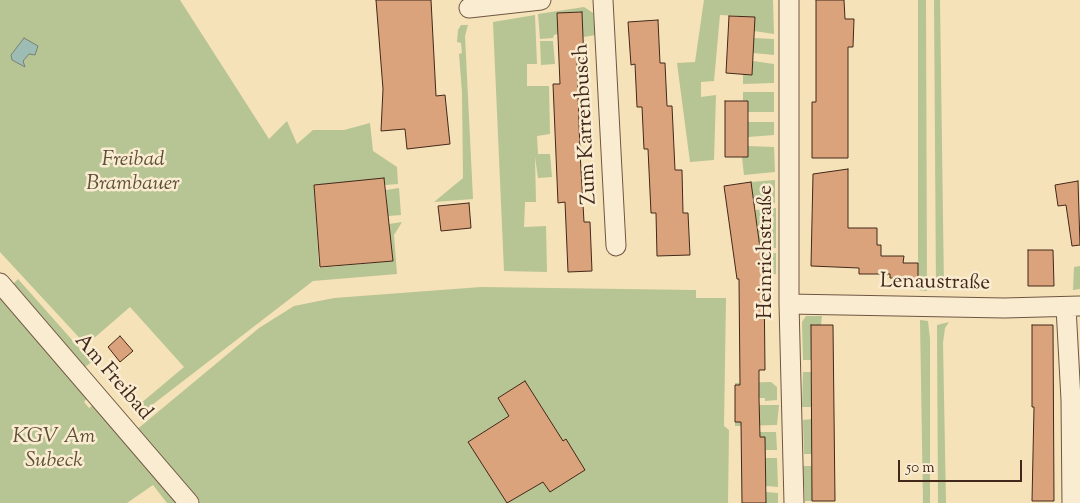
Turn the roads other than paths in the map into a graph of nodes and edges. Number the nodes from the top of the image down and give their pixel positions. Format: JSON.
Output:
{"nodes":[{"id":1,"x":541,"y":0,"type":"edge"},
{"id":2,"x":603,"y":0,"type":"edge"},
{"id":3,"x":789,"y":0,"type":"edge"},
{"id":4,"x":469,"y":8,"type":"dead end"},
{"id":5,"x":616,"y":246,"type":"dead end"},
{"id":6,"x":0,"y":283,"type":"edge"},
{"id":7,"x":789,"y":304,"type":"junction"},
{"id":8,"x":1073,"y":307,"type":"edge"},
{"id":9,"x":189,"y":503,"type":"edge"},
{"id":10,"x":794,"y":503,"type":"edge"},
{"id":11,"x":1072,"y":503,"type":"edge"}],
"edges":[{"from":1,"to":4,"type":"street"},
{"from":2,"to":5,"type":"street","name":"Zum Karrenbusch"},
{"from":3,"to":7,"type":"street","name":"Heinrichstraße"},
{"from":6,"to":9,"type":"street","name":"Am Freibad"},
{"from":7,"to":8,"type":"street","name":"Lenaustraße"},
{"from":7,"to":10,"type":"street","name":"Heinrichstraße"},
{"from":8,"to":11,"type":"street"}]}
